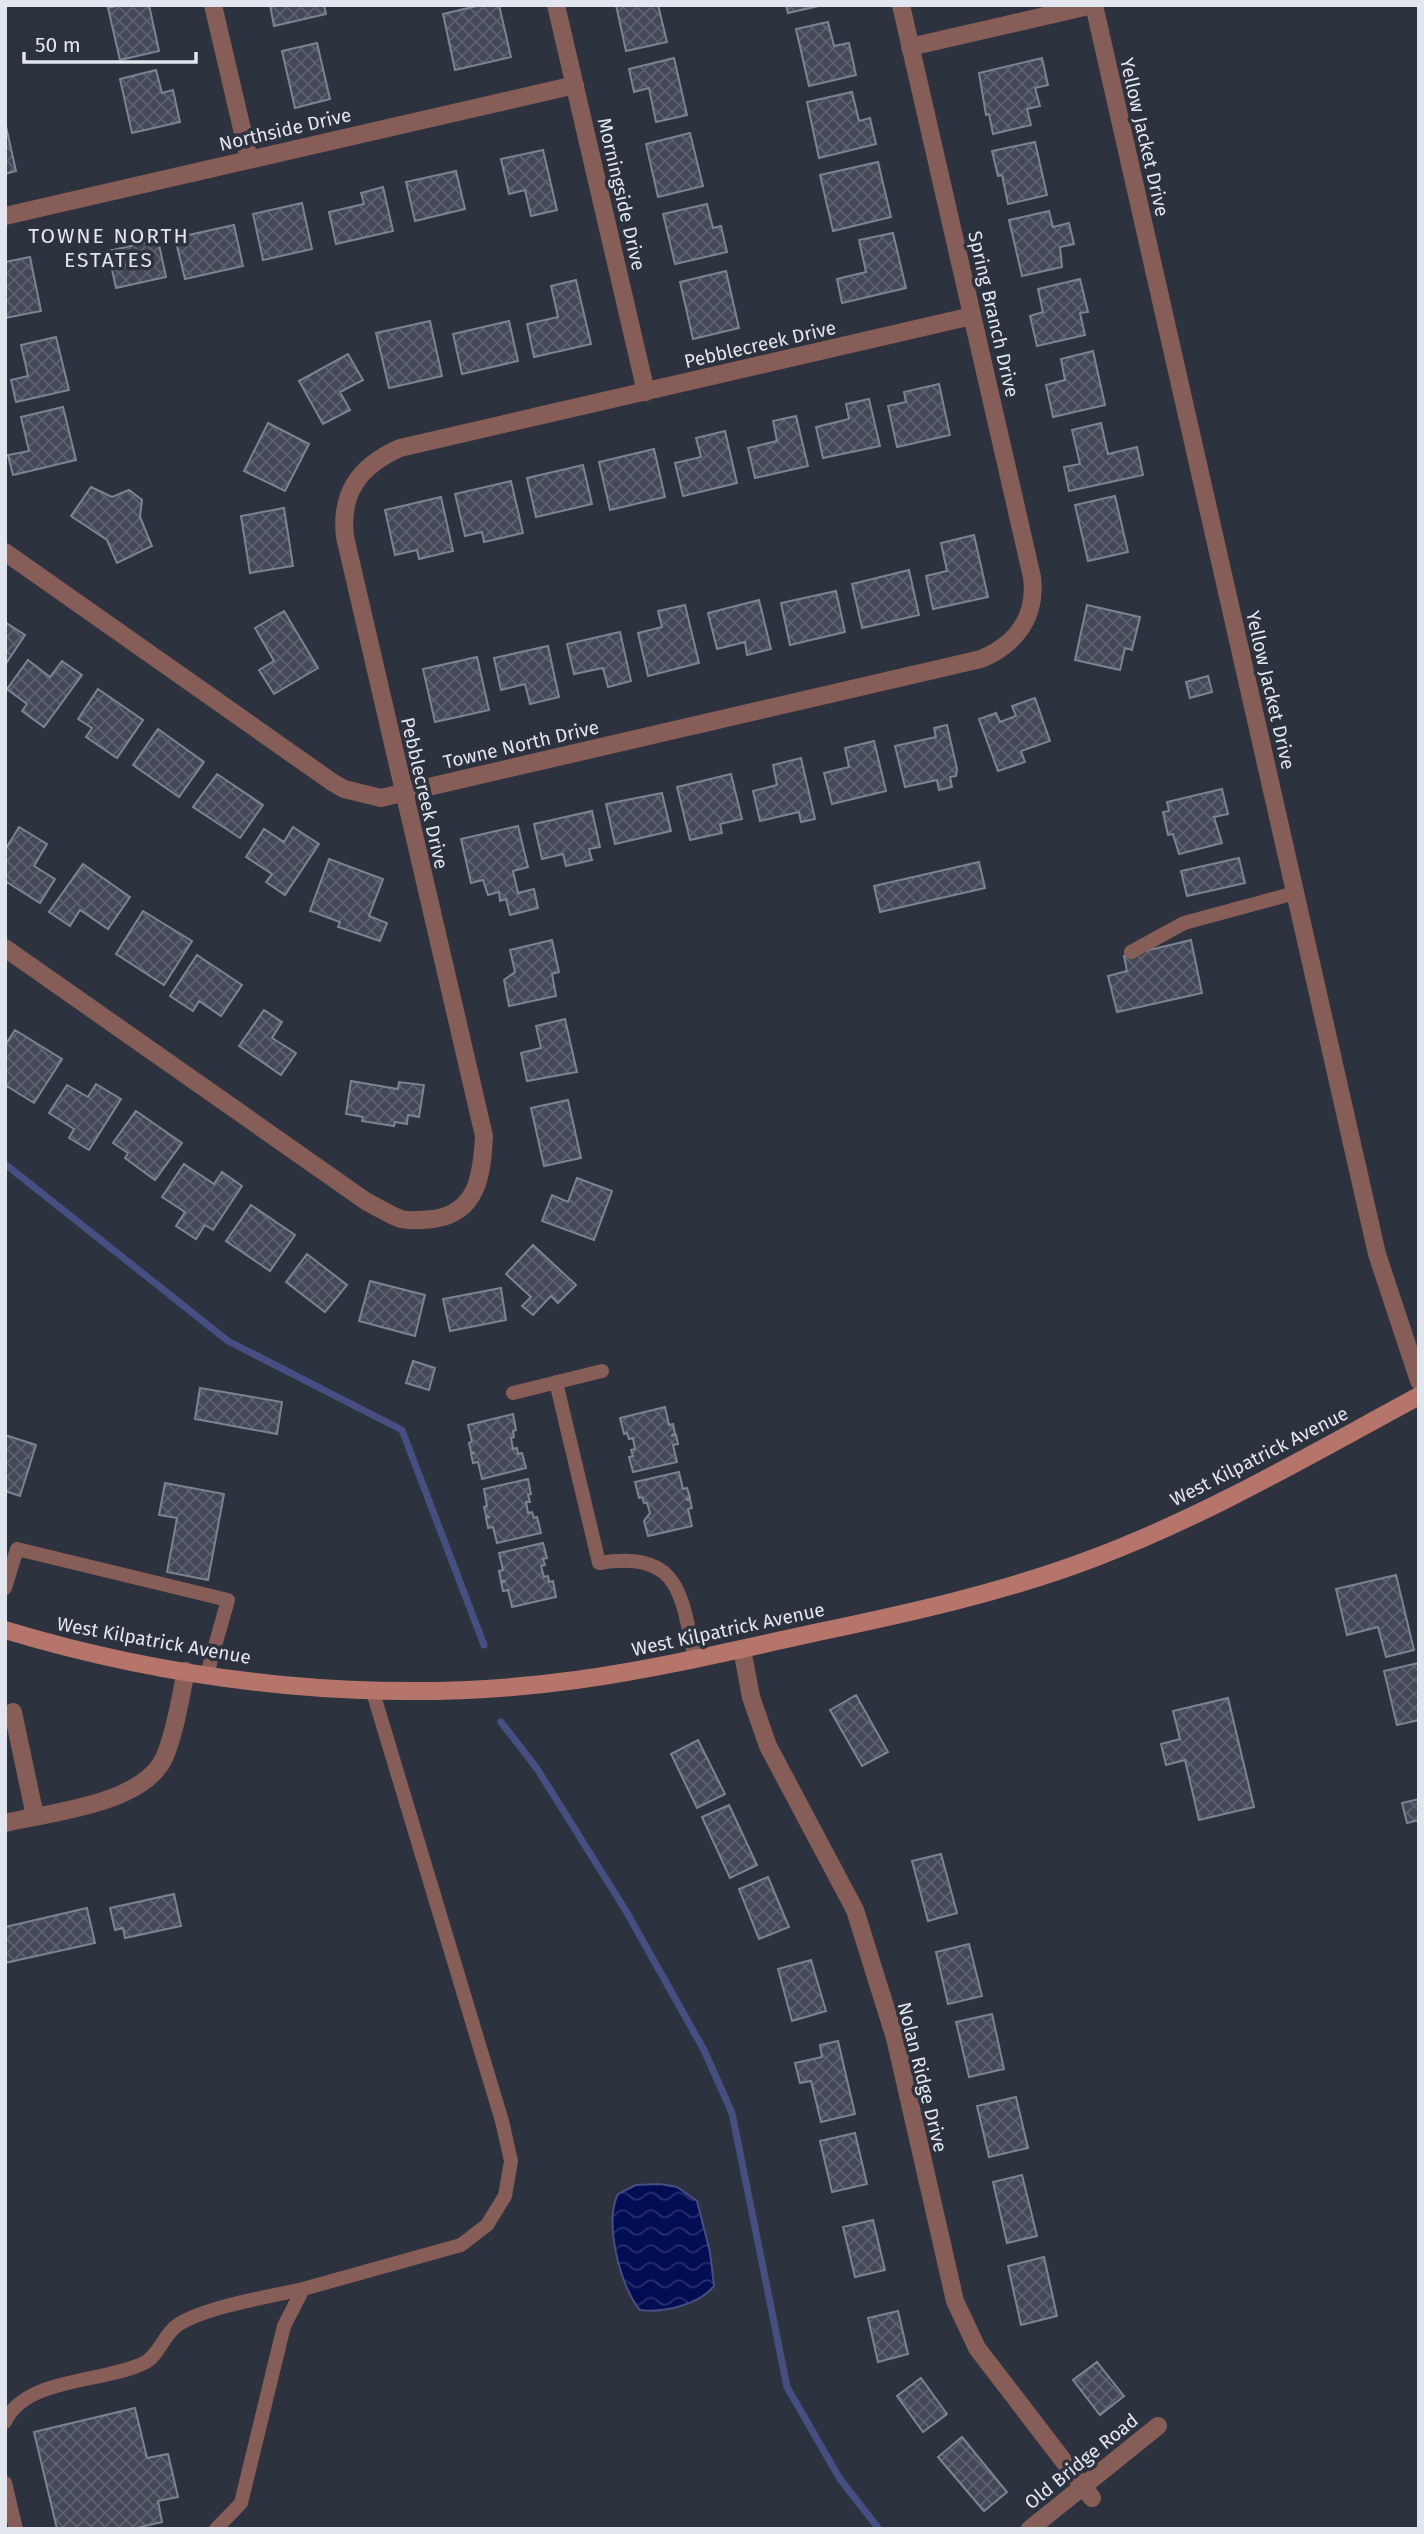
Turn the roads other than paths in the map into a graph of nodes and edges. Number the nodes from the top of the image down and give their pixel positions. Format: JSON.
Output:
{"nodes":[{"id":1,"x":213,"y":5,"type":"edge"},
{"id":2,"x":556,"y":5,"type":"edge"},
{"id":3,"x":901,"y":5,"type":"edge"},
{"id":4,"x":1093,"y":5,"type":"edge"},
{"id":5,"x":910,"y":47,"type":"junction"},
{"id":6,"x":575,"y":85,"type":"junction"},
{"id":7,"x":249,"y":159,"type":"junction"},
{"id":8,"x":5,"y":216,"type":"edge"},
{"id":9,"x":972,"y":316,"type":"junction"},
{"id":10,"x":646,"y":392,"type":"junction"},
{"id":11,"x":5,"y":552,"type":"edge"},
{"id":12,"x":1019,"y":630,"type":"joint"},
{"id":13,"x":403,"y":793,"type":"junction"},
{"id":14,"x":1295,"y":893,"type":"junction"},
{"id":15,"x":5,"y":948,"type":"edge"},
{"id":16,"x":1131,"y":952,"type":"dead end"},
{"id":17,"x":602,"y":1371,"type":"dead end"},
{"id":18,"x":1419,"y":1381,"type":"edge"},
{"id":19,"x":556,"y":1382,"type":"junction"},
{"id":20,"x":513,"y":1393,"type":"dead end"},
{"id":21,"x":1419,"y":1396,"type":"edge"},
{"id":22,"x":5,"y":1588,"type":"edge"},
{"id":23,"x":5,"y":1630,"type":"edge"},
{"id":24,"x":742,"y":1649,"type":"junction"},
{"id":25,"x":695,"y":1659,"type":"junction"},
{"id":26,"x":186,"y":1671,"type":"junction"},
{"id":27,"x":207,"y":1674,"type":"junction"},
{"id":28,"x":372,"y":1689,"type":"junction"},
{"id":29,"x":13,"y":1712,"type":"dead end"},
{"id":30,"x":35,"y":1816,"type":"junction"},
{"id":31,"x":5,"y":1823,"type":"edge"},
{"id":32,"x":303,"y":2289,"type":"junction"},
{"id":33,"x":5,"y":2422,"type":"edge"},
{"id":34,"x":1158,"y":2426,"type":"dead end"},
{"id":35,"x":5,"y":2483,"type":"edge"},
{"id":36,"x":1087,"y":2492,"type":"junction"},
{"id":37,"x":16,"y":2529,"type":"edge"},
{"id":38,"x":216,"y":2529,"type":"edge"},
{"id":39,"x":1030,"y":2529,"type":"edge"}],
"edges":[{"from":1,"to":7,"type":"street"},
{"from":2,"to":6,"type":"street","name":"Morningside Drive"},
{"from":3,"to":5,"type":"street","name":"Spring Branch Drive"},
{"from":4,"to":5,"type":"street"},
{"from":4,"to":14,"type":"street","name":"Yellow Jacket Drive"},
{"from":5,"to":9,"type":"street","name":"Spring Branch Drive"},
{"from":6,"to":7,"type":"street","name":"Northside Drive"},
{"from":6,"to":10,"type":"street","name":"Morningside Drive"},
{"from":7,"to":8,"type":"street","name":"Northside Drive"},
{"from":9,"to":10,"type":"street","name":"Pebblecreek Drive"},
{"from":9,"to":12,"type":"street","name":"Spring Branch Drive"},
{"from":10,"to":13,"type":"street","name":"Pebblecreek Drive"},
{"from":11,"to":13,"type":"street","name":"Towne North Drive"},
{"from":12,"to":13,"type":"street","name":"Towne North Drive"},
{"from":13,"to":15,"type":"street","name":"Pebblecreek Drive"},
{"from":14,"to":16,"type":"lane"},
{"from":14,"to":18,"type":"street","name":"Yellow Jacket Drive"},
{"from":17,"to":19,"type":"lane"},
{"from":19,"to":20,"type":"lane"},
{"from":19,"to":25,"type":"lane"},
{"from":21,"to":24,"type":"main road","name":"West Kilpatrick Avenue"},
{"from":22,"to":27,"type":"lane"},
{"from":23,"to":26,"type":"main road","name":"West Kilpatrick Avenue"},
{"from":24,"to":25,"type":"main road","name":"West Kilpatrick Avenue"},
{"from":24,"to":36,"type":"street","name":"Nolan Ridge Drive"},
{"from":25,"to":28,"type":"main road","name":"West Kilpatrick Avenue"},
{"from":26,"to":27,"type":"main road","name":"West Kilpatrick Avenue"},
{"from":26,"to":30,"type":"street"},
{"from":27,"to":28,"type":"main road","name":"West Kilpatrick Avenue"},
{"from":28,"to":32,"type":"lane"},
{"from":29,"to":30,"type":"street"},
{"from":30,"to":31,"type":"street"},
{"from":32,"to":33,"type":"lane"},
{"from":32,"to":38,"type":"lane"},
{"from":34,"to":36,"type":"street","name":"Old Bridge Road"},
{"from":35,"to":37,"type":"lane"},
{"from":36,"to":39,"type":"street","name":"Old Bridge Road"}]}
